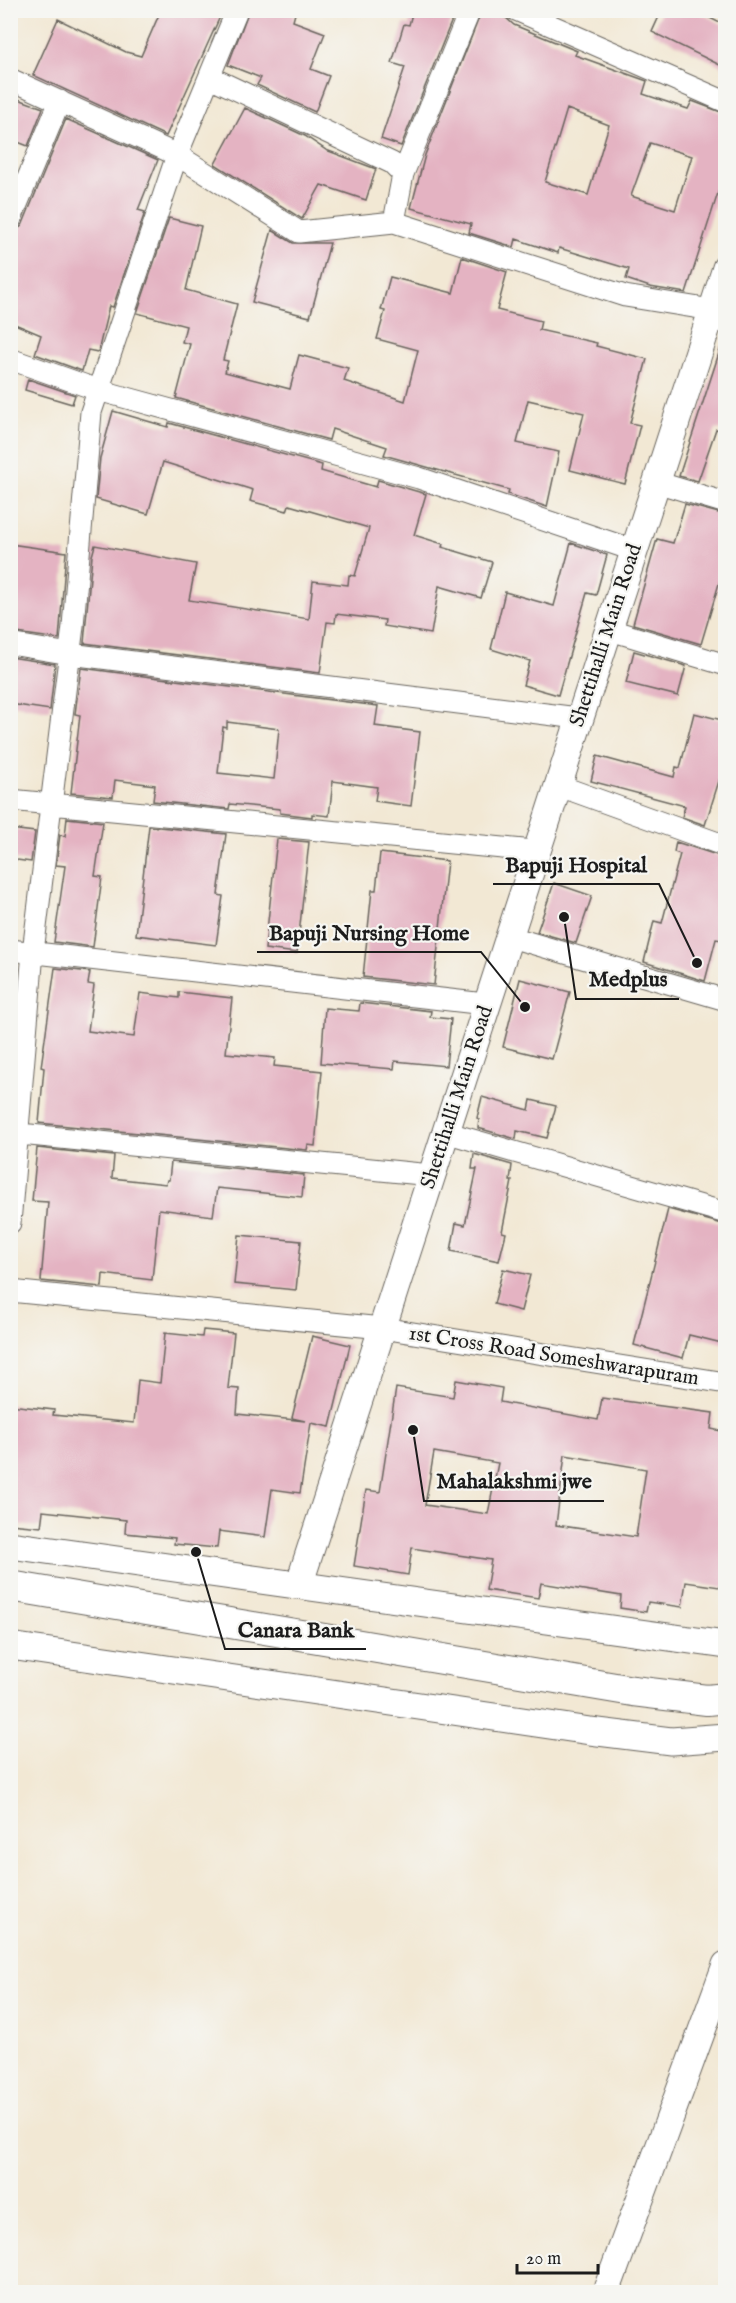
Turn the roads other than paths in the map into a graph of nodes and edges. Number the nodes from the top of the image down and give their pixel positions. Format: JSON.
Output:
{"nodes":[{"id":1,"x":237,"y":10,"type":"edge"},
{"id":2,"x":470,"y":10,"type":"edge"},
{"id":3,"x":516,"y":10,"type":"edge"},
{"id":4,"x":210,"y":77,"type":"junction"},
{"id":5,"x":10,"y":79,"type":"edge"},
{"id":6,"x":60,"y":101,"type":"junction"},
{"id":7,"x":726,"y":102,"type":"edge"},
{"id":8,"x":177,"y":155,"type":"junction"},
{"id":9,"x":403,"y":174,"type":"junction"},
{"id":10,"x":10,"y":221,"type":"edge"},
{"id":11,"x":394,"y":222,"type":"junction"},
{"id":12,"x":726,"y":268,"type":"edge"},
{"id":13,"x":719,"y":312,"type":"edge"},
{"id":14,"x":10,"y":359,"type":"edge"},
{"id":15,"x":98,"y":390,"type":"junction"},
{"id":16,"x":656,"y":482,"type":"junction"},
{"id":17,"x":726,"y":503,"type":"edge"},
{"id":18,"x":633,"y":550,"type":"junction"},
{"id":19,"x":607,"y":629,"type":"junction"},
{"id":20,"x":10,"y":644,"type":"edge"},
{"id":21,"x":70,"y":654,"type":"junction"},
{"id":22,"x":726,"y":665,"type":"edge"},
{"id":23,"x":578,"y":718,"type":"junction"},
{"id":24,"x":556,"y":785,"type":"junction"},
{"id":25,"x":10,"y":800,"type":"edge"},
{"id":26,"x":51,"y":805,"type":"junction"},
{"id":27,"x":726,"y":846,"type":"edge"},
{"id":28,"x":534,"y":851,"type":"junction"},
{"id":29,"x":507,"y":936,"type":"junction"},
{"id":30,"x":10,"y":950,"type":"edge"},
{"id":31,"x":33,"y":952,"type":"junction"},
{"id":32,"x":726,"y":1000,"type":"edge"},
{"id":33,"x":485,"y":1004,"type":"junction"},
{"id":34,"x":445,"y":1132,"type":"junction"},
{"id":35,"x":14,"y":1133,"type":"edge"},
{"id":36,"x":431,"y":1175,"type":"junction"},
{"id":37,"x":726,"y":1213,"type":"edge"},
{"id":38,"x":10,"y":1223,"type":"edge"},
{"id":39,"x":10,"y":1291,"type":"edge"},
{"id":40,"x":382,"y":1328,"type":"junction"},
{"id":41,"x":726,"y":1383,"type":"edge"},
{"id":42,"x":10,"y":1545,"type":"edge"},
{"id":43,"x":10,"y":1586,"type":"edge"},
{"id":44,"x":299,"y":1586,"type":"junction"},
{"id":45,"x":726,"y":1645,"type":"edge"},
{"id":46,"x":10,"y":1646,"type":"edge"},
{"id":47,"x":726,"y":1698,"type":"edge"},
{"id":48,"x":726,"y":1737,"type":"edge"},
{"id":49,"x":726,"y":1965,"type":"edge"},
{"id":50,"x":606,"y":2292,"type":"edge"}],
"edges":[{"from":1,"to":4,"type":"street"},
{"from":2,"to":9,"type":"street"},
{"from":3,"to":7,"type":"street"},
{"from":4,"to":8,"type":"street"},
{"from":4,"to":9,"type":"street"},
{"from":5,"to":6,"type":"street"},
{"from":6,"to":8,"type":"street"},
{"from":6,"to":10,"type":"street"},
{"from":8,"to":11,"type":"street"},
{"from":8,"to":15,"type":"street"},
{"from":9,"to":11,"type":"street"},
{"from":11,"to":13,"type":"street"},
{"from":12,"to":13,"type":"street","name":"Shettihalli Main Road"},
{"from":13,"to":16,"type":"street","name":"Shettihalli Main Road"},
{"from":14,"to":15,"type":"street"},
{"from":15,"to":18,"type":"street"},
{"from":15,"to":21,"type":"street"},
{"from":16,"to":17,"type":"street"},
{"from":16,"to":18,"type":"street","name":"Shettihalli Main Road"},
{"from":18,"to":19,"type":"street","name":"Shettihalli Main Road"},
{"from":19,"to":22,"type":"street"},
{"from":19,"to":23,"type":"street","name":"Shettihalli Main Road"},
{"from":20,"to":21,"type":"street"},
{"from":21,"to":23,"type":"street"},
{"from":21,"to":26,"type":"street"},
{"from":23,"to":24,"type":"street","name":"Shettihalli Main Road"},
{"from":24,"to":27,"type":"street"},
{"from":24,"to":28,"type":"street","name":"Shettihalli Main Road"},
{"from":25,"to":26,"type":"street"},
{"from":26,"to":28,"type":"street"},
{"from":26,"to":31,"type":"street"},
{"from":28,"to":29,"type":"street","name":"Shettihalli Main Road"},
{"from":29,"to":32,"type":"street"},
{"from":29,"to":33,"type":"street","name":"Shettihalli Main Road"},
{"from":30,"to":31,"type":"street"},
{"from":31,"to":33,"type":"street"},
{"from":31,"to":35,"type":"street"},
{"from":33,"to":34,"type":"street","name":"Shettihalli Main Road"},
{"from":34,"to":36,"type":"street","name":"Shettihalli Main Road"},
{"from":34,"to":37,"type":"street"},
{"from":35,"to":36,"type":"street"},
{"from":35,"to":38,"type":"street"},
{"from":36,"to":40,"type":"street","name":"Shettihalli Main Road"},
{"from":39,"to":40,"type":"street","name":"1st Cross Road Someshwarapuram"},
{"from":40,"to":41,"type":"street","name":"1st Cross Road Someshwarapuram"},
{"from":40,"to":44,"type":"street","name":"Shettihalli Main Road"},
{"from":42,"to":44,"type":"street"},
{"from":43,"to":47,"type":"main road"},
{"from":44,"to":45,"type":"street"},
{"from":46,"to":48,"type":"street"},
{"from":49,"to":50,"type":"street"}]}
